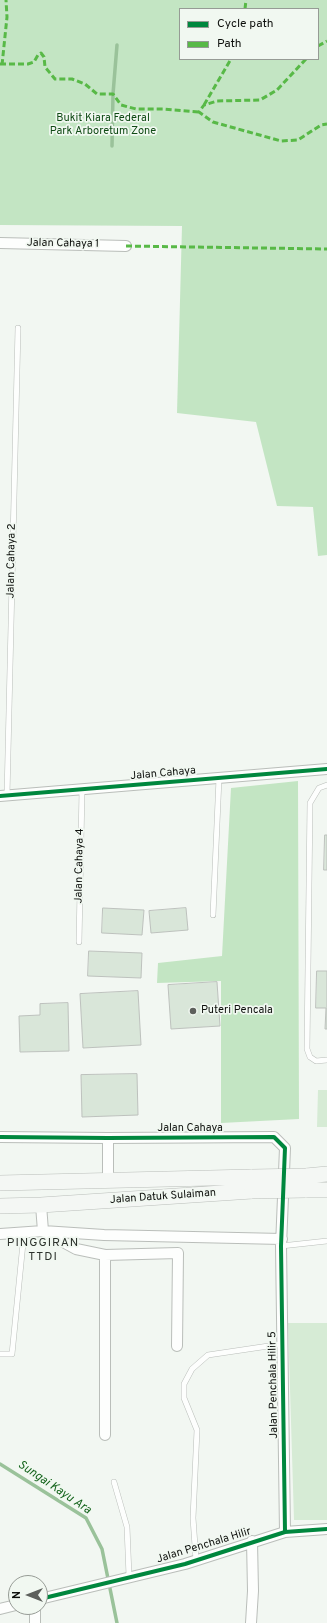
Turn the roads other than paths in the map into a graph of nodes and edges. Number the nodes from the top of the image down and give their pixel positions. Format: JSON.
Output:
{"nodes":[{"id":1,"x":0,"y":243,"type":"edge"},
{"id":2,"x":126,"y":246,"type":"dead end"},
{"id":3,"x":18,"y":328,"type":"dead end"},
{"id":4,"x":327,"y":770,"type":"edge"},
{"id":5,"x":219,"y":778,"type":"junction"},
{"id":6,"x":327,"y":785,"type":"edge"},
{"id":7,"x":82,"y":790,"type":"junction"},
{"id":8,"x":4,"y":796,"type":"edge"},
{"id":9,"x":213,"y":915,"type":"dead end"},
{"id":10,"x":79,"y":942,"type":"dead end"},
{"id":11,"x":327,"y":1060,"type":"edge"},
{"id":12,"x":0,"y":1137,"type":"edge"},
{"id":13,"x":108,"y":1138,"type":"junction"},
{"id":14,"x":327,"y":1174,"type":"edge"},
{"id":15,"x":108,"y":1180,"type":"junction"},
{"id":16,"x":0,"y":1183,"type":"edge"},
{"id":17,"x":305,"y":1183,"type":"junction"},
{"id":18,"x":252,"y":1184,"type":"junction"},
{"id":19,"x":327,"y":1190,"type":"edge"},
{"id":20,"x":41,"y":1205,"type":"junction"},
{"id":21,"x":0,"y":1206,"type":"edge"},
{"id":22,"x":43,"y":1231,"type":"junction"},
{"id":23,"x":24,"y":1233,"type":"junction"},
{"id":24,"x":0,"y":1234,"type":"edge"},
{"id":25,"x":327,"y":1241,"type":"edge"},
{"id":26,"x":282,"y":1243,"type":"junction"},
{"id":27,"x":105,"y":1255,"type":"junction"},
{"id":28,"x":282,"y":1344,"type":"junction"},
{"id":29,"x":177,"y":1346,"type":"dead end"},
{"id":30,"x":0,"y":1354,"type":"edge"},
{"id":31,"x":105,"y":1435,"type":"dead end"},
{"id":32,"x":114,"y":1482,"type":"dead end"},
{"id":33,"x":327,"y":1528,"type":"edge"},
{"id":34,"x":285,"y":1532,"type":"junction"},
{"id":35,"x":252,"y":1542,"type":"junction"},
{"id":36,"x":196,"y":1560,"type":"junction"},
{"id":37,"x":125,"y":1577,"type":"junction"},
{"id":38,"x":48,"y":1596,"type":"edge"},
{"id":39,"x":251,"y":1623,"type":"edge"}],
"edges":[{"from":1,"to":2,"type":"street","name":"Jalan Cahaya 1"},
{"from":3,"to":8,"type":"lane","name":"Jalan Cahaya 2"},
{"from":4,"to":5,"type":"street","name":"Jalan Cahaya"},
{"from":5,"to":7,"type":"street","name":"Jalan Cahaya"},
{"from":5,"to":9,"type":"lane"},
{"from":6,"to":11,"type":"lane"},
{"from":7,"to":8,"type":"street","name":"Jalan Cahaya"},
{"from":7,"to":10,"type":"lane","name":"Jalan Cahaya 4"},
{"from":12,"to":13,"type":"street","name":"Jalan Cahaya"},
{"from":13,"to":15,"type":"street"},
{"from":13,"to":26,"type":"street","name":"Jalan Cahaya"},
{"from":14,"to":17,"type":"main road","name":"Jalan Datuk Sulaiman"},
{"from":15,"to":16,"type":"main road","name":"Jalan Datuk Sulaiman"},
{"from":15,"to":18,"type":"main road","name":"Jalan Datuk Sulaiman"},
{"from":17,"to":18,"type":"main road","name":"Jalan Datuk Sulaiman","bridge":true},
{"from":17,"to":19,"type":"main road","name":"Jalan Datuk Sulaiman"},
{"from":18,"to":20,"type":"main road","name":"Jalan Datuk Sulaiman"},
{"from":20,"to":21,"type":"main road","name":"Jalan Datuk Sulaiman"},
{"from":20,"to":22,"type":"street"},
{"from":22,"to":23,"type":"street"},
{"from":22,"to":26,"type":"street"},
{"from":22,"to":27,"type":"street"},
{"from":23,"to":24,"type":"street"},
{"from":23,"to":30,"type":"lane"},
{"from":25,"to":26,"type":"lane"},
{"from":26,"to":28,"type":"street","name":"Jalan Penchala Hilir 5"},
{"from":27,"to":29,"type":"street"},
{"from":27,"to":31,"type":"street"},
{"from":28,"to":34,"type":"street","name":"Jalan Penchala Hilir 5"},
{"from":28,"to":36,"type":"lane"},
{"from":32,"to":37,"type":"lane"},
{"from":33,"to":34,"type":"street","name":"Jalan Penchala Hilir"},
{"from":34,"to":35,"type":"street","name":"Jalan Penchala Hilir"},
{"from":35,"to":36,"type":"street","name":"Jalan Penchala Hilir"},
{"from":35,"to":39,"type":"street"},
{"from":36,"to":37,"type":"street","name":"Jalan Penchala Hilir"},
{"from":37,"to":38,"type":"street","name":"Jalan Penchala Hilir"}]}
